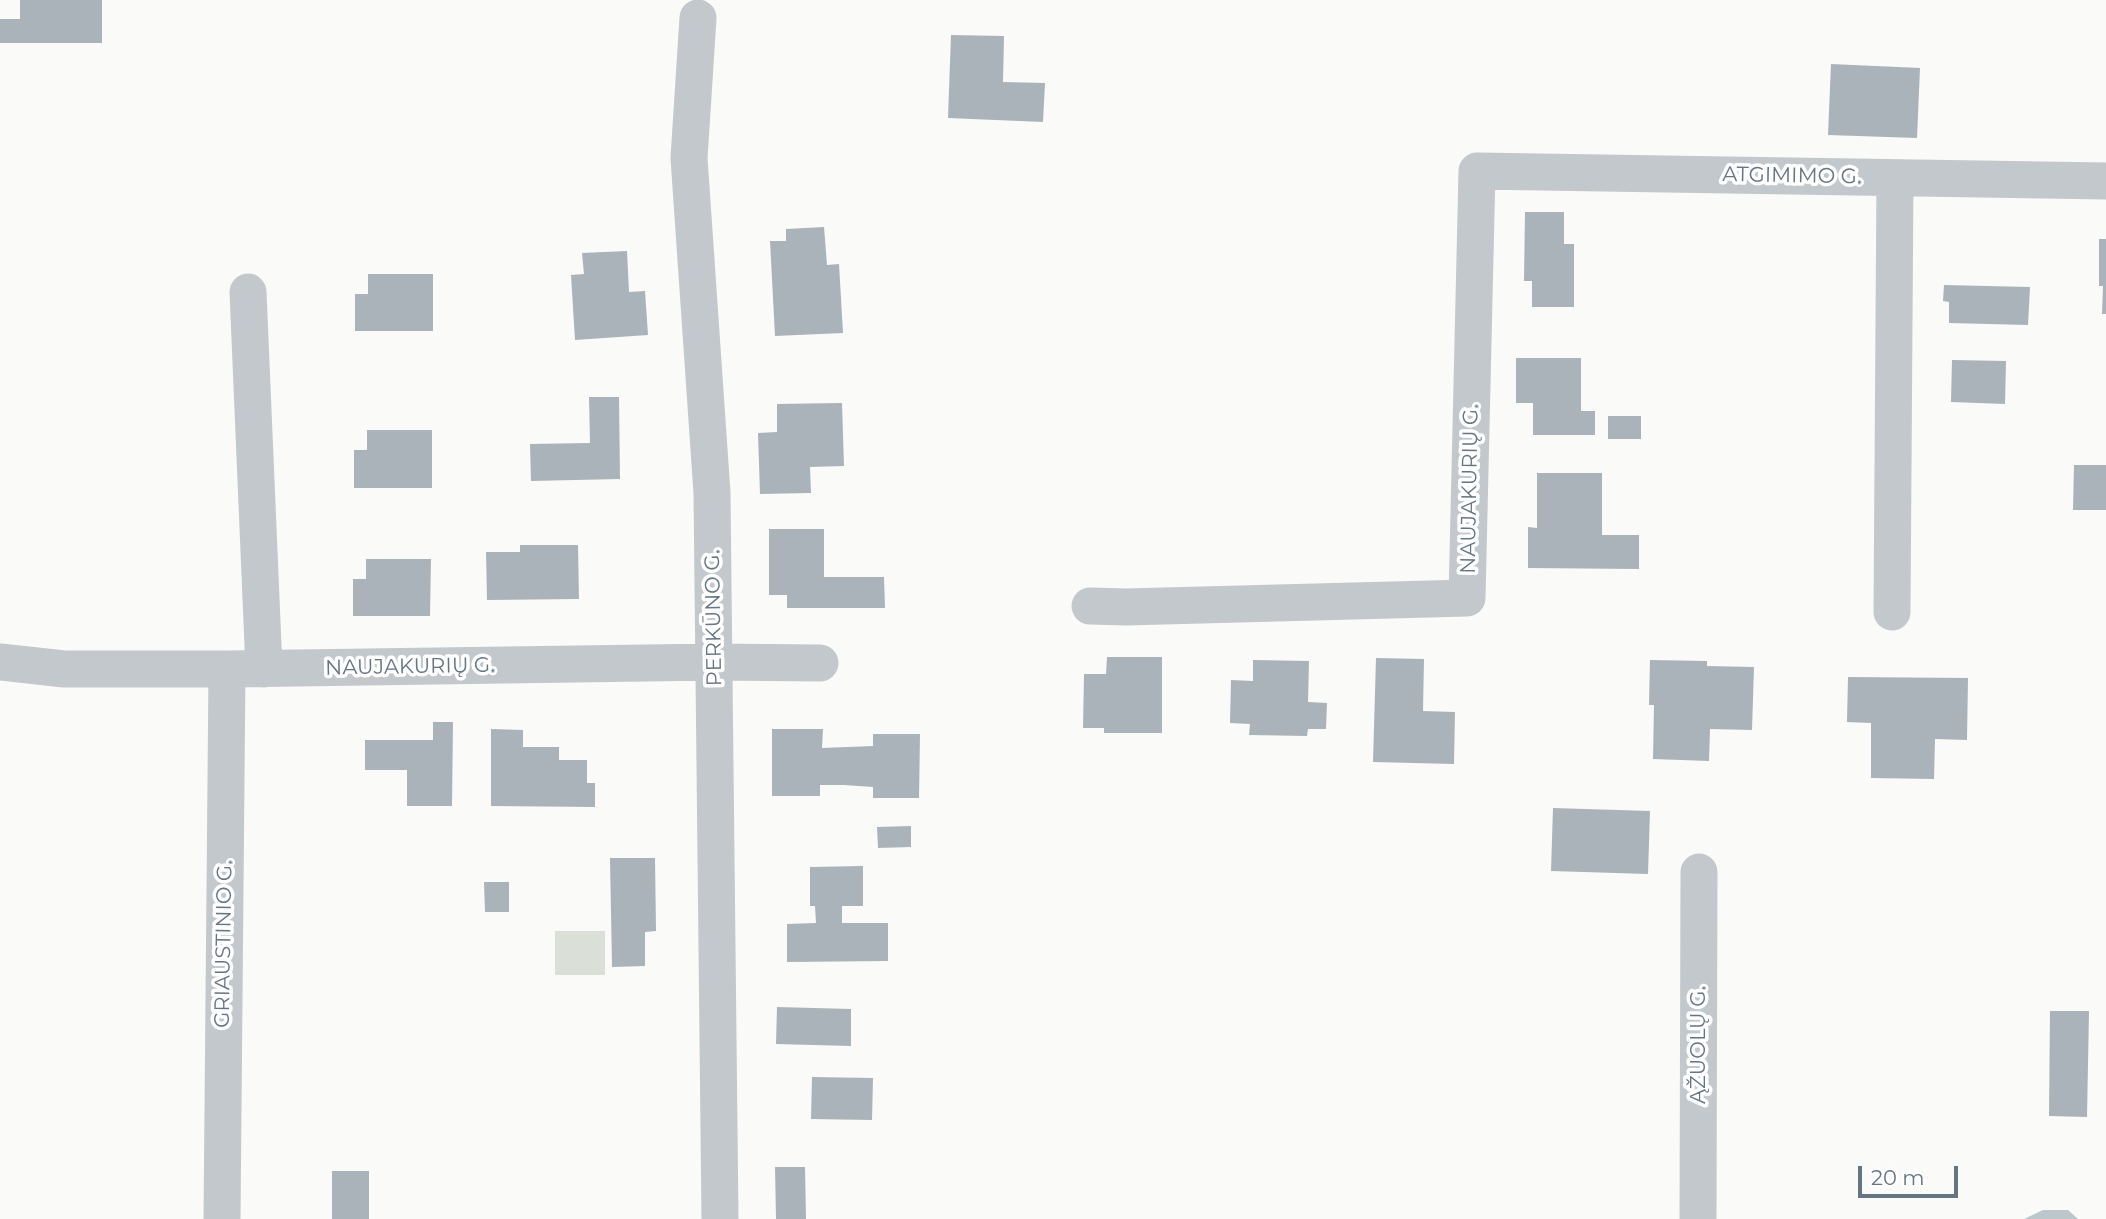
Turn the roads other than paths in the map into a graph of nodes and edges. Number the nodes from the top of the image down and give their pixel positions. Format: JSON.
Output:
{"nodes":[{"id":1,"x":698,"y":18,"type":"dead end"},
{"id":2,"x":1477,"y":172,"type":"joint"},
{"id":3,"x":1895,"y":178,"type":"junction"},
{"id":4,"x":2106,"y":181,"type":"edge"},
{"id":5,"x":248,"y":292,"type":"dead end"},
{"id":6,"x":1090,"y":606,"type":"dead end"},
{"id":7,"x":1892,"y":612,"type":"dead end"},
{"id":8,"x":0,"y":662,"type":"edge"},
{"id":9,"x":715,"y":662,"type":"junction"},
{"id":10,"x":820,"y":663,"type":"dead end"},
{"id":11,"x":227,"y":669,"type":"junction"},
{"id":12,"x":264,"y":669,"type":"junction"},
{"id":13,"x":1699,"y":872,"type":"dead end"},
{"id":14,"x":222,"y":1219,"type":"edge"},
{"id":15,"x":720,"y":1219,"type":"edge"},
{"id":16,"x":1698,"y":1219,"type":"edge"}],
"edges":[{"from":1,"to":9,"type":"street","name":"PERKŪNO G."},
{"from":2,"to":3,"type":"street","name":"ATGIMIMO G."},
{"from":2,"to":6,"type":"street","name":"NAUJAKURIŲ G."},
{"from":3,"to":4,"type":"street","name":"ATGIMIMO G."},
{"from":3,"to":7,"type":"street"},
{"from":5,"to":12,"type":"street"},
{"from":8,"to":11,"type":"street","name":"NAUJAKURIŲ G."},
{"from":9,"to":10,"type":"street","name":"NAUJAKURIŲ G."},
{"from":9,"to":12,"type":"street","name":"NAUJAKURIŲ G."},
{"from":9,"to":15,"type":"street","name":"PERKŪNO G."},
{"from":11,"to":12,"type":"street","name":"NAUJAKURIŲ G."},
{"from":11,"to":14,"type":"street","name":"GRIAUSTINIO G."},
{"from":13,"to":16,"type":"street","name":"ĄŽUOLŲ G."}]}
